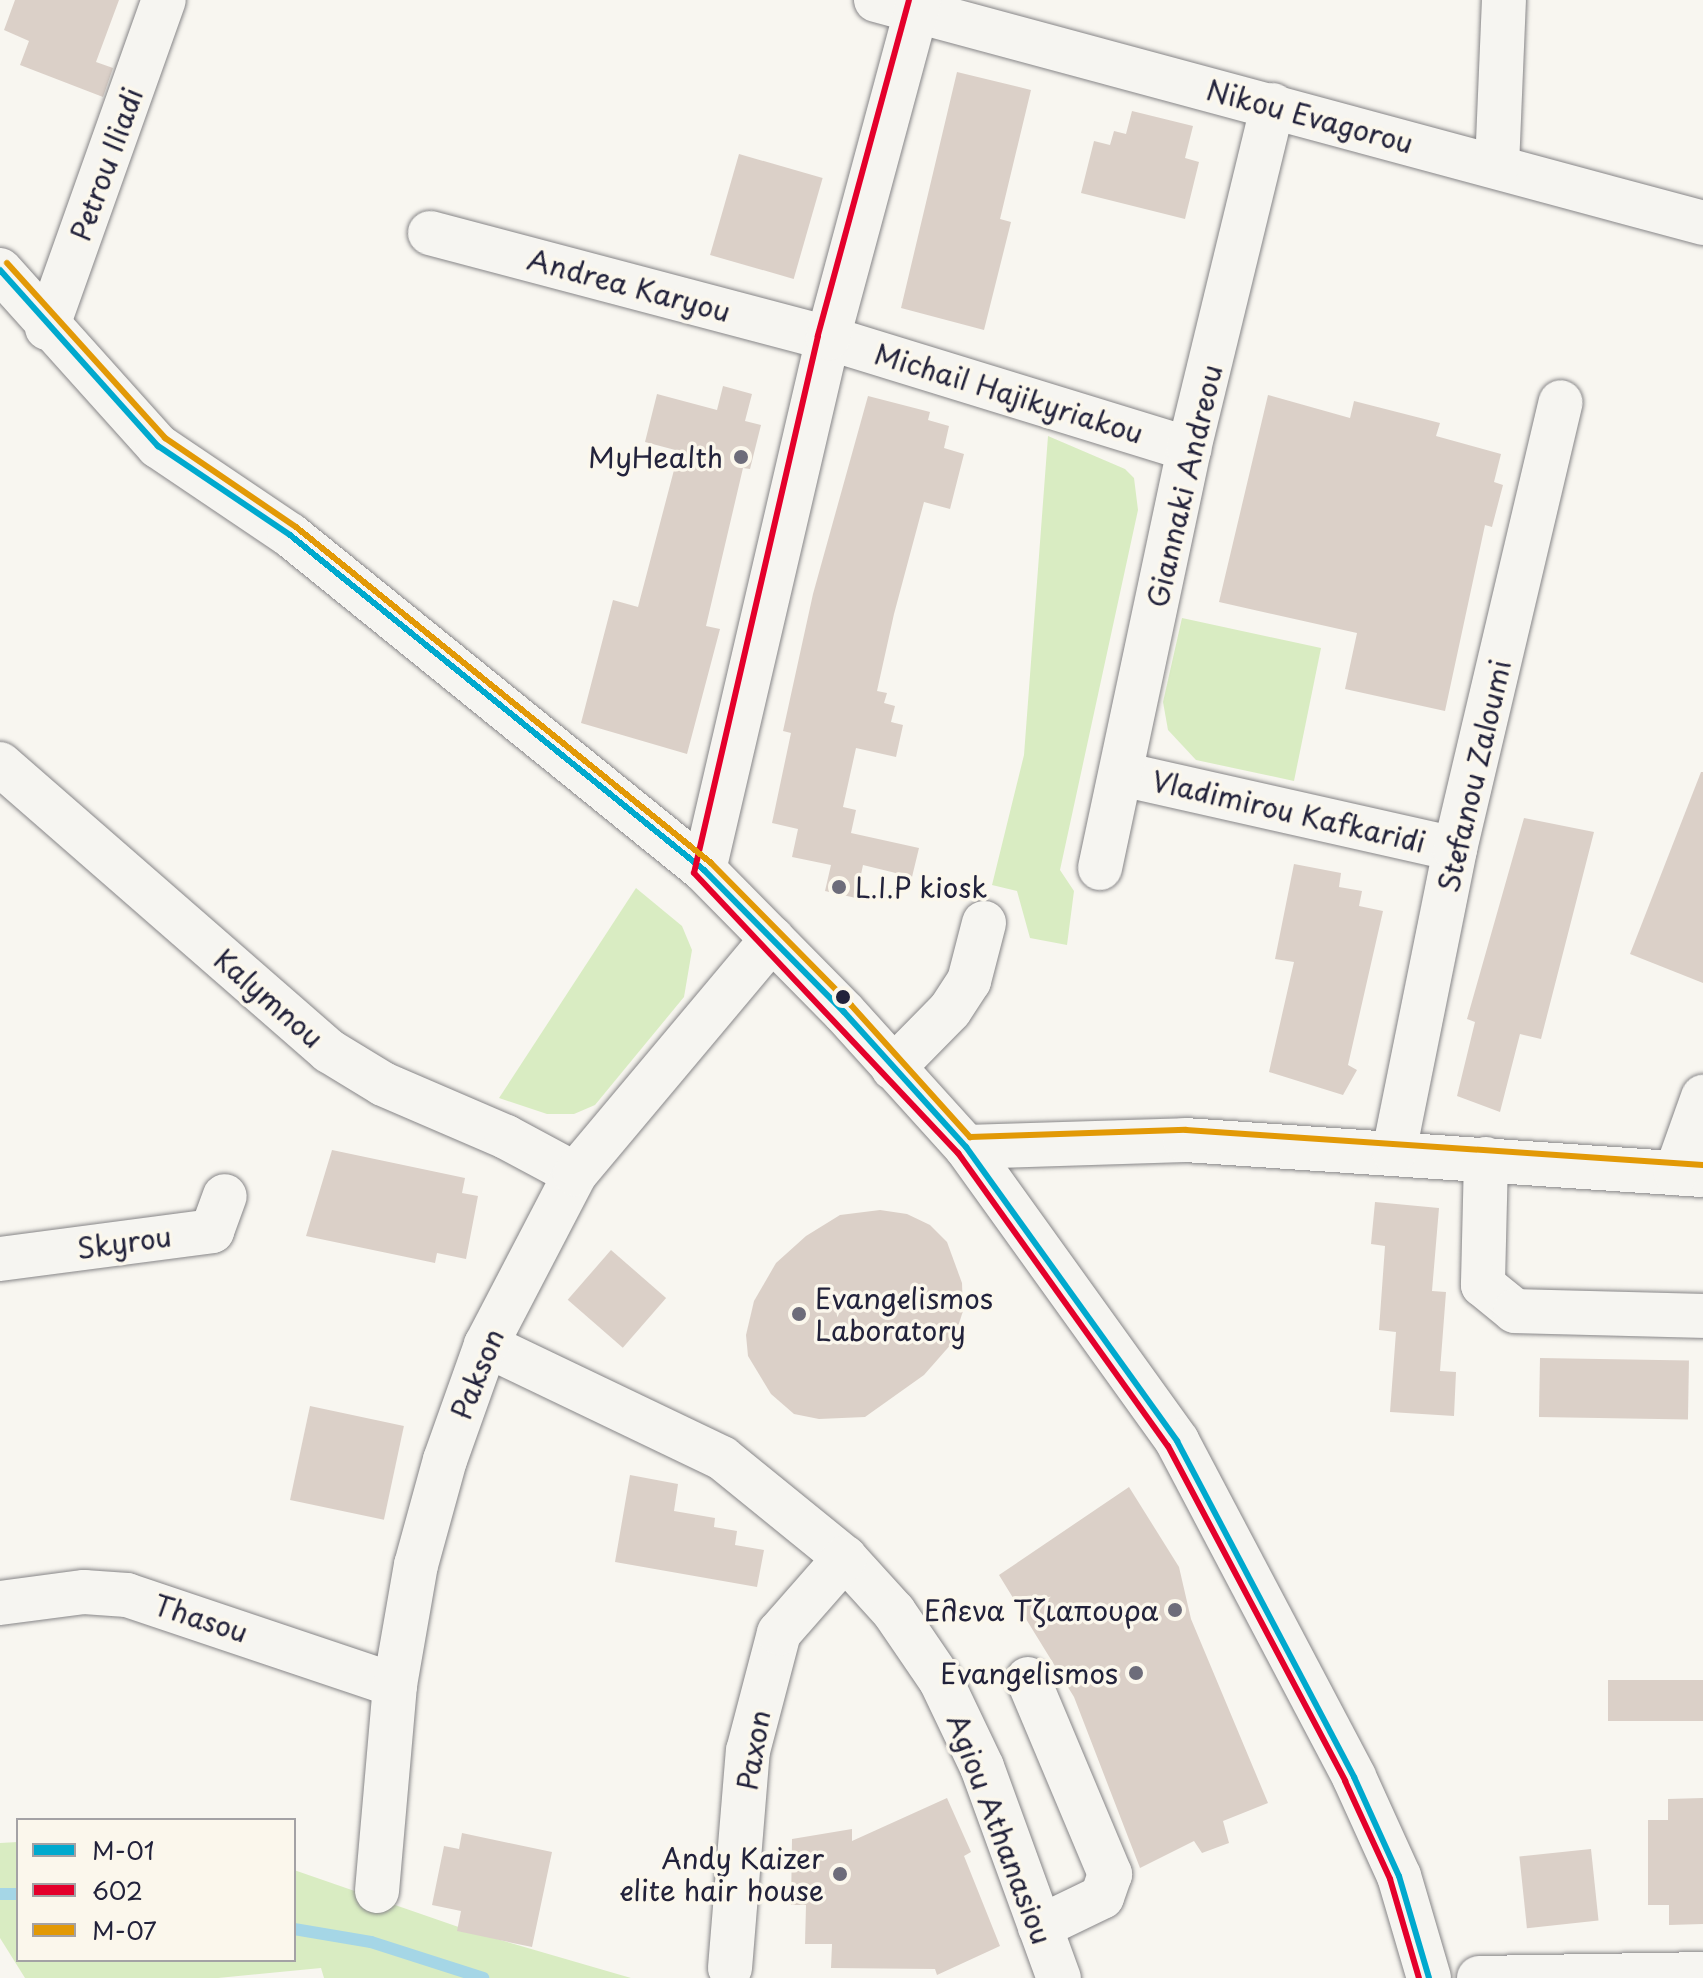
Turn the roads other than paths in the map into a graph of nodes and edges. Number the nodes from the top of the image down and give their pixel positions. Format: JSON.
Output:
{"nodes":[{"id":1,"x":164,"y":0,"type":"edge"},
{"id":2,"x":1504,"y":0,"type":"edge"},
{"id":3,"x":904,"y":4,"type":"edge"},
{"id":4,"x":1273,"y":105,"type":"junction"},
{"id":5,"x":1497,"y":166,"type":"junction"},
{"id":6,"x":1703,"y":223,"type":"edge"},
{"id":7,"x":430,"y":233,"type":"dead end"},
{"id":8,"x":0,"y":270,"type":"edge"},
{"id":9,"x":47,"y":328,"type":"junction"},
{"id":10,"x":828,"y":338,"type":"junction"},
{"id":11,"x":1561,"y":402,"type":"dead end"},
{"id":12,"x":1189,"y":449,"type":"junction"},
{"id":13,"x":0,"y":764,"type":"edge"},
{"id":14,"x":1122,"y":774,"type":"junction"},
{"id":15,"x":1455,"y":849,"type":"junction"},
{"id":16,"x":1100,"y":868,"type":"dead end"},
{"id":17,"x":704,"y":870,"type":"junction"},
{"id":18,"x":984,"y":923,"type":"dead end"},
{"id":19,"x":772,"y":939,"type":"junction"},
{"id":20,"x":893,"y":1068,"type":"junction"},
{"id":21,"x":1703,"y":1097,"type":"edge"},
{"id":22,"x":966,"y":1147,"type":"junction"},
{"id":23,"x":1394,"y":1152,"type":"junction"},
{"id":24,"x":1486,"y":1159,"type":"junction"},
{"id":25,"x":575,"y":1174,"type":"junction"},
{"id":26,"x":1690,"y":1174,"type":"edge"},
{"id":27,"x":225,"y":1196,"type":"dead end"},
{"id":28,"x":0,"y":1259,"type":"edge"},
{"id":29,"x":1703,"y":1316,"type":"edge"},
{"id":30,"x":486,"y":1345,"type":"junction"},
{"id":31,"x":845,"y":1558,"type":"junction"},
{"id":32,"x":0,"y":1603,"type":"edge"},
{"id":33,"x":1028,"y":1679,"type":"dead end"},
{"id":34,"x":395,"y":1685,"type":"junction"},
{"id":35,"x":377,"y":1891,"type":"dead end"},
{"id":36,"x":1040,"y":1927,"type":"junction"},
{"id":37,"x":730,"y":1968,"type":"dead end"},
{"id":38,"x":1703,"y":1974,"type":"edge"},
{"id":39,"x":1059,"y":1978,"type":"edge"},
{"id":40,"x":1429,"y":1978,"type":"edge"},
{"id":41,"x":1479,"y":1978,"type":"edge"}],
"edges":[{"from":1,"to":9,"type":"street","name":"Petrou Iliadi"},
{"from":2,"to":5,"type":"street"},
{"from":3,"to":4,"type":"street","name":"Nikou Evagorou"},
{"from":3,"to":10,"type":"street"},
{"from":4,"to":5,"type":"street","name":"Nikou Evagorou"},
{"from":4,"to":12,"type":"street","name":"Giannaki Andreou"},
{"from":5,"to":6,"type":"street","name":"Nikou Evagorou"},
{"from":7,"to":10,"type":"street","name":"Andrea Karyou"},
{"from":8,"to":9,"type":"street"},
{"from":9,"to":17,"type":"street"},
{"from":10,"to":12,"type":"street","name":"Michail Hajikyriakou"},
{"from":10,"to":17,"type":"street"},
{"from":11,"to":15,"type":"street","name":"Stefanou Zaloumi"},
{"from":12,"to":14,"type":"street","name":"Giannaki Andreou"},
{"from":13,"to":25,"type":"street","name":"Kalymnou"},
{"from":14,"to":15,"type":"street","name":"Vladimirou Kafkaridi"},
{"from":14,"to":16,"type":"street","name":"Giannaki Andreou"},
{"from":15,"to":23,"type":"street","name":"Stefanou Zaloumi"},
{"from":17,"to":19,"type":"street"},
{"from":18,"to":20,"type":"street"},
{"from":19,"to":20,"type":"street"},
{"from":19,"to":25,"type":"street","name":"Pakson"},
{"from":20,"to":22,"type":"street"},
{"from":21,"to":26,"type":"street"},
{"from":22,"to":23,"type":"street"},
{"from":22,"to":40,"type":"street"},
{"from":23,"to":24,"type":"street"},
{"from":24,"to":26,"type":"street"},
{"from":24,"to":29,"type":"street"},
{"from":25,"to":30,"type":"street","name":"Pakson"},
{"from":27,"to":28,"type":"street","name":"Skyrou"},
{"from":30,"to":31,"type":"street","name":"Agiou Athanasiou"},
{"from":30,"to":34,"type":"street","name":"Pakson"},
{"from":31,"to":36,"type":"street","name":"Agiou Athanasiou"},
{"from":31,"to":37,"type":"street","name":"Paxon"},
{"from":32,"to":34,"type":"street","name":"Thasou"},
{"from":33,"to":36,"type":"street"},
{"from":34,"to":35,"type":"street","name":"Pakson"},
{"from":36,"to":39,"type":"street","name":"Agiou Athanasiou"},
{"from":38,"to":41,"type":"street"}]}
